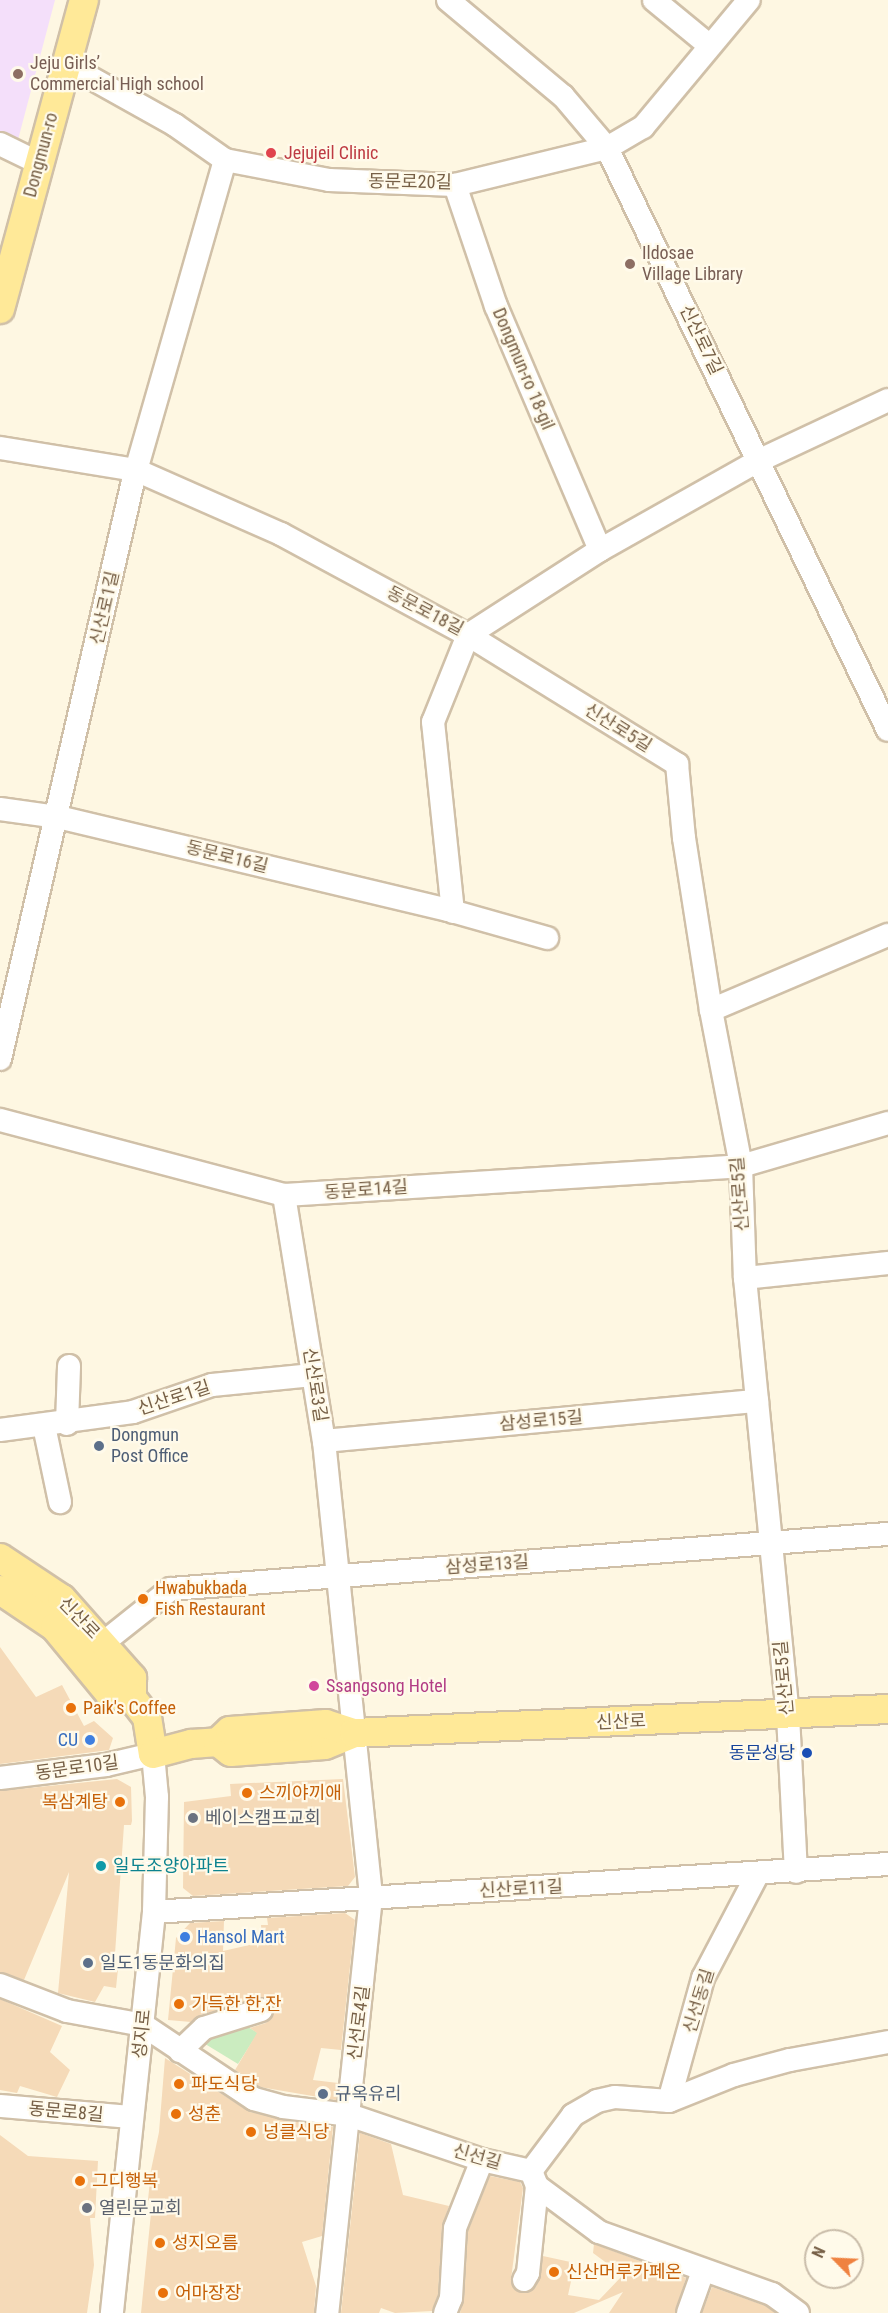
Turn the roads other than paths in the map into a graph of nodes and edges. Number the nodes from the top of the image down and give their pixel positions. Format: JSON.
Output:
{"nodes":[{"id":1,"x":84,"y":0,"type":"edge"},
{"id":2,"x":448,"y":0,"type":"edge"},
{"id":3,"x":654,"y":0,"type":"edge"},
{"id":4,"x":749,"y":0,"type":"edge"},
{"id":5,"x":710,"y":46,"type":"junction"},
{"id":6,"x":66,"y":64,"type":"junction"},
{"id":7,"x":0,"y":144,"type":"edge"},
{"id":8,"x":607,"y":148,"type":"junction"},
{"id":9,"x":225,"y":160,"type":"junction"},
{"id":10,"x":39,"y":163,"type":"junction"},
{"id":11,"x":455,"y":185,"type":"junction"},
{"id":12,"x":0,"y":309,"type":"edge"},
{"id":13,"x":888,"y":400,"type":"edge"},
{"id":14,"x":0,"y":448,"type":"edge"},
{"id":15,"x":760,"y":460,"type":"junction"},
{"id":16,"x":136,"y":471,"type":"junction"},
{"id":17,"x":600,"y":550,"type":"junction"},
{"id":18,"x":468,"y":635,"type":"junction"},
{"id":19,"x":888,"y":730,"type":"edge"},
{"id":20,"x":0,"y":809,"type":"edge"},
{"id":21,"x":58,"y":817,"type":"junction"},
{"id":22,"x":453,"y":912,"type":"junction"},
{"id":23,"x":888,"y":935,"type":"edge"},
{"id":24,"x":547,"y":938,"type":"dead end"},
{"id":25,"x":711,"y":1010,"type":"junction"},
{"id":26,"x":0,"y":1059,"type":"edge"},
{"id":27,"x":0,"y":1120,"type":"edge"},
{"id":28,"x":888,"y":1123,"type":"edge"},
{"id":29,"x":741,"y":1166,"type":"junction"},
{"id":30,"x":284,"y":1195,"type":"junction"},
{"id":31,"x":888,"y":1263,"type":"edge"},
{"id":32,"x":745,"y":1278,"type":"junction"},
{"id":33,"x":69,"y":1366,"type":"dead end"},
{"id":34,"x":313,"y":1375,"type":"junction"},
{"id":35,"x":757,"y":1401,"type":"junction"},
{"id":36,"x":56,"y":1425,"type":"junction"},
{"id":37,"x":0,"y":1430,"type":"edge"},
{"id":38,"x":324,"y":1441,"type":"junction"},
{"id":39,"x":60,"y":1502,"type":"dead end"},
{"id":40,"x":888,"y":1534,"type":"edge"},
{"id":41,"x":771,"y":1544,"type":"junction"},
{"id":42,"x":0,"y":1558,"type":"edge"},
{"id":43,"x":337,"y":1576,"type":"junction"},
{"id":44,"x":0,"y":1590,"type":"edge"},
{"id":45,"x":104,"y":1643,"type":"junction"},
{"id":46,"x":132,"y":1698,"type":"junction"},
{"id":47,"x":888,"y":1709,"type":"edge"},
{"id":48,"x":788,"y":1715,"type":"junction"},
{"id":49,"x":354,"y":1732,"type":"junction"},
{"id":50,"x":153,"y":1754,"type":"junction"},
{"id":51,"x":0,"y":1778,"type":"edge"},
{"id":52,"x":888,"y":1864,"type":"edge"},
{"id":53,"x":796,"y":1872,"type":"junction"},
{"id":54,"x":757,"y":1875,"type":"junction"},
{"id":55,"x":371,"y":1897,"type":"junction"},
{"id":56,"x":154,"y":1912,"type":"junction"},
{"id":57,"x":0,"y":1985,"type":"edge"},
{"id":58,"x":261,"y":2010,"type":"dead end"},
{"id":59,"x":143,"y":2025,"type":"junction"},
{"id":60,"x":888,"y":2042,"type":"edge"},
{"id":61,"x":180,"y":2051,"type":"junction"},
{"id":62,"x":669,"y":2101,"type":"junction"},
{"id":63,"x":0,"y":2106,"type":"edge"},
{"id":64,"x":349,"y":2115,"type":"junction"},
{"id":65,"x":132,"y":2117,"type":"junction"},
{"id":66,"x":482,"y":2160,"type":"junction"},
{"id":67,"x":534,"y":2178,"type":"junction"},
{"id":68,"x":703,"y":2271,"type":"junction"},
{"id":69,"x":524,"y":2280,"type":"dead end"},
{"id":70,"x":112,"y":2313,"type":"edge"},
{"id":71,"x":327,"y":2313,"type":"edge"},
{"id":72,"x":446,"y":2313,"type":"edge"},
{"id":73,"x":688,"y":2313,"type":"edge"},
{"id":74,"x":798,"y":2313,"type":"edge"}],
"edges":[{"from":1,"to":6,"type":"main road","name":"Dongmun-ro"},
{"from":2,"to":8,"type":"street","name":"신산로7길"},
{"from":3,"to":5,"type":"street"},
{"from":4,"to":5,"type":"street","name":"동문로20길"},
{"from":5,"to":8,"type":"street","name":"동문로20길"},
{"from":6,"to":9,"type":"street","name":"동문로20길"},
{"from":6,"to":10,"type":"main road","name":"Dongmun-ro"},
{"from":7,"to":10,"type":"street"},
{"from":8,"to":11,"type":"street","name":"동문로20길"},
{"from":8,"to":15,"type":"street","name":"신산로7길"},
{"from":9,"to":11,"type":"street","name":"동문로20길"},
{"from":9,"to":16,"type":"street","name":"신산로1길"},
{"from":10,"to":12,"type":"main road","name":"Dongmun-ro"},
{"from":11,"to":17,"type":"street","name":"Dongmun-ro 18-gil"},
{"from":13,"to":15,"type":"street","name":"동문로18길"},
{"from":14,"to":16,"type":"street","name":"동문로18길"},
{"from":15,"to":17,"type":"street","name":"동문로18길"},
{"from":15,"to":19,"type":"street","name":"신산로7길"},
{"from":16,"to":18,"type":"street","name":"동문로18길"},
{"from":16,"to":21,"type":"street","name":"신산로1길"},
{"from":17,"to":18,"type":"street","name":"동문로18길"},
{"from":18,"to":22,"type":"street"},
{"from":18,"to":25,"type":"street","name":"신산로5길"},
{"from":20,"to":21,"type":"street","name":"동문로16길"},
{"from":21,"to":22,"type":"street","name":"동문로16길"},
{"from":21,"to":26,"type":"street","name":"신산로1길"},
{"from":22,"to":24,"type":"street","name":"동문로16길"},
{"from":23,"to":25,"type":"street"},
{"from":25,"to":29,"type":"street","name":"신산로5길"},
{"from":27,"to":30,"type":"street","name":"동문로14길"},
{"from":28,"to":29,"type":"street","name":"동문로14길"},
{"from":29,"to":30,"type":"street","name":"동문로14길"},
{"from":29,"to":32,"type":"street","name":"신산로5길"},
{"from":30,"to":34,"type":"street","name":"신산로3길"},
{"from":31,"to":32,"type":"street"},
{"from":32,"to":35,"type":"street","name":"신산로5길"},
{"from":33,"to":36,"type":"street"},
{"from":34,"to":36,"type":"street","name":"신산로1길"},
{"from":34,"to":38,"type":"street","name":"신산로3길"},
{"from":35,"to":38,"type":"street","name":"삼성로15길"},
{"from":35,"to":41,"type":"street","name":"신산로5길"},
{"from":36,"to":37,"type":"street","name":"신산로1길"},
{"from":36,"to":39,"type":"street"},
{"from":38,"to":43,"type":"street","name":"신산로3길"},
{"from":40,"to":41,"type":"street","name":"삼성로13길"},
{"from":41,"to":43,"type":"street","name":"삼성로13길"},
{"from":41,"to":48,"type":"street","name":"신산로5길"},
{"from":42,"to":45,"type":"main road","name":"신산로"},
{"from":43,"to":45,"type":"street","name":"삼성로13길"},
{"from":43,"to":49,"type":"street","name":"신산로3길"},
{"from":44,"to":46,"type":"main road","name":"신산로"},
{"from":45,"to":46,"type":"main road","name":"신산로"},
{"from":46,"to":50,"type":"main road","name":"신산로"},
{"from":47,"to":48,"type":"main road","name":"신산로"},
{"from":48,"to":49,"type":"main road","name":"신산로"},
{"from":48,"to":53,"type":"street","name":"신산로5길"},
{"from":49,"to":50,"type":"main road","name":"신산로"},
{"from":49,"to":55,"type":"street","name":"신선로4길"},
{"from":50,"to":51,"type":"street","name":"동문로10길"},
{"from":50,"to":56,"type":"street","name":"성지로"},
{"from":52,"to":53,"type":"street","name":"신산로11길"},
{"from":53,"to":54,"type":"street","name":"신산로11길"},
{"from":54,"to":55,"type":"street","name":"신산로11길"},
{"from":54,"to":62,"type":"street","name":"신선동길"},
{"from":55,"to":56,"type":"street","name":"신산로11길"},
{"from":55,"to":64,"type":"street","name":"신선로4길"},
{"from":56,"to":59,"type":"street","name":"성지로"},
{"from":57,"to":59,"type":"street"},
{"from":58,"to":61,"type":"street"},
{"from":59,"to":61,"type":"street","name":"신선길"},
{"from":59,"to":65,"type":"street","name":"성지로"},
{"from":60,"to":62,"type":"street"},
{"from":61,"to":64,"type":"street","name":"신선길"},
{"from":62,"to":67,"type":"street"},
{"from":63,"to":65,"type":"street","name":"동문로8길"},
{"from":64,"to":66,"type":"street","name":"신선길"},
{"from":64,"to":71,"type":"street","name":"신선로4길"},
{"from":65,"to":70,"type":"street","name":"성지로"},
{"from":66,"to":67,"type":"street","name":"신선길"},
{"from":66,"to":72,"type":"street"},
{"from":67,"to":68,"type":"street","name":"신선길"},
{"from":67,"to":69,"type":"street"},
{"from":68,"to":73,"type":"street"},
{"from":68,"to":74,"type":"street","name":"신선길"}]}
